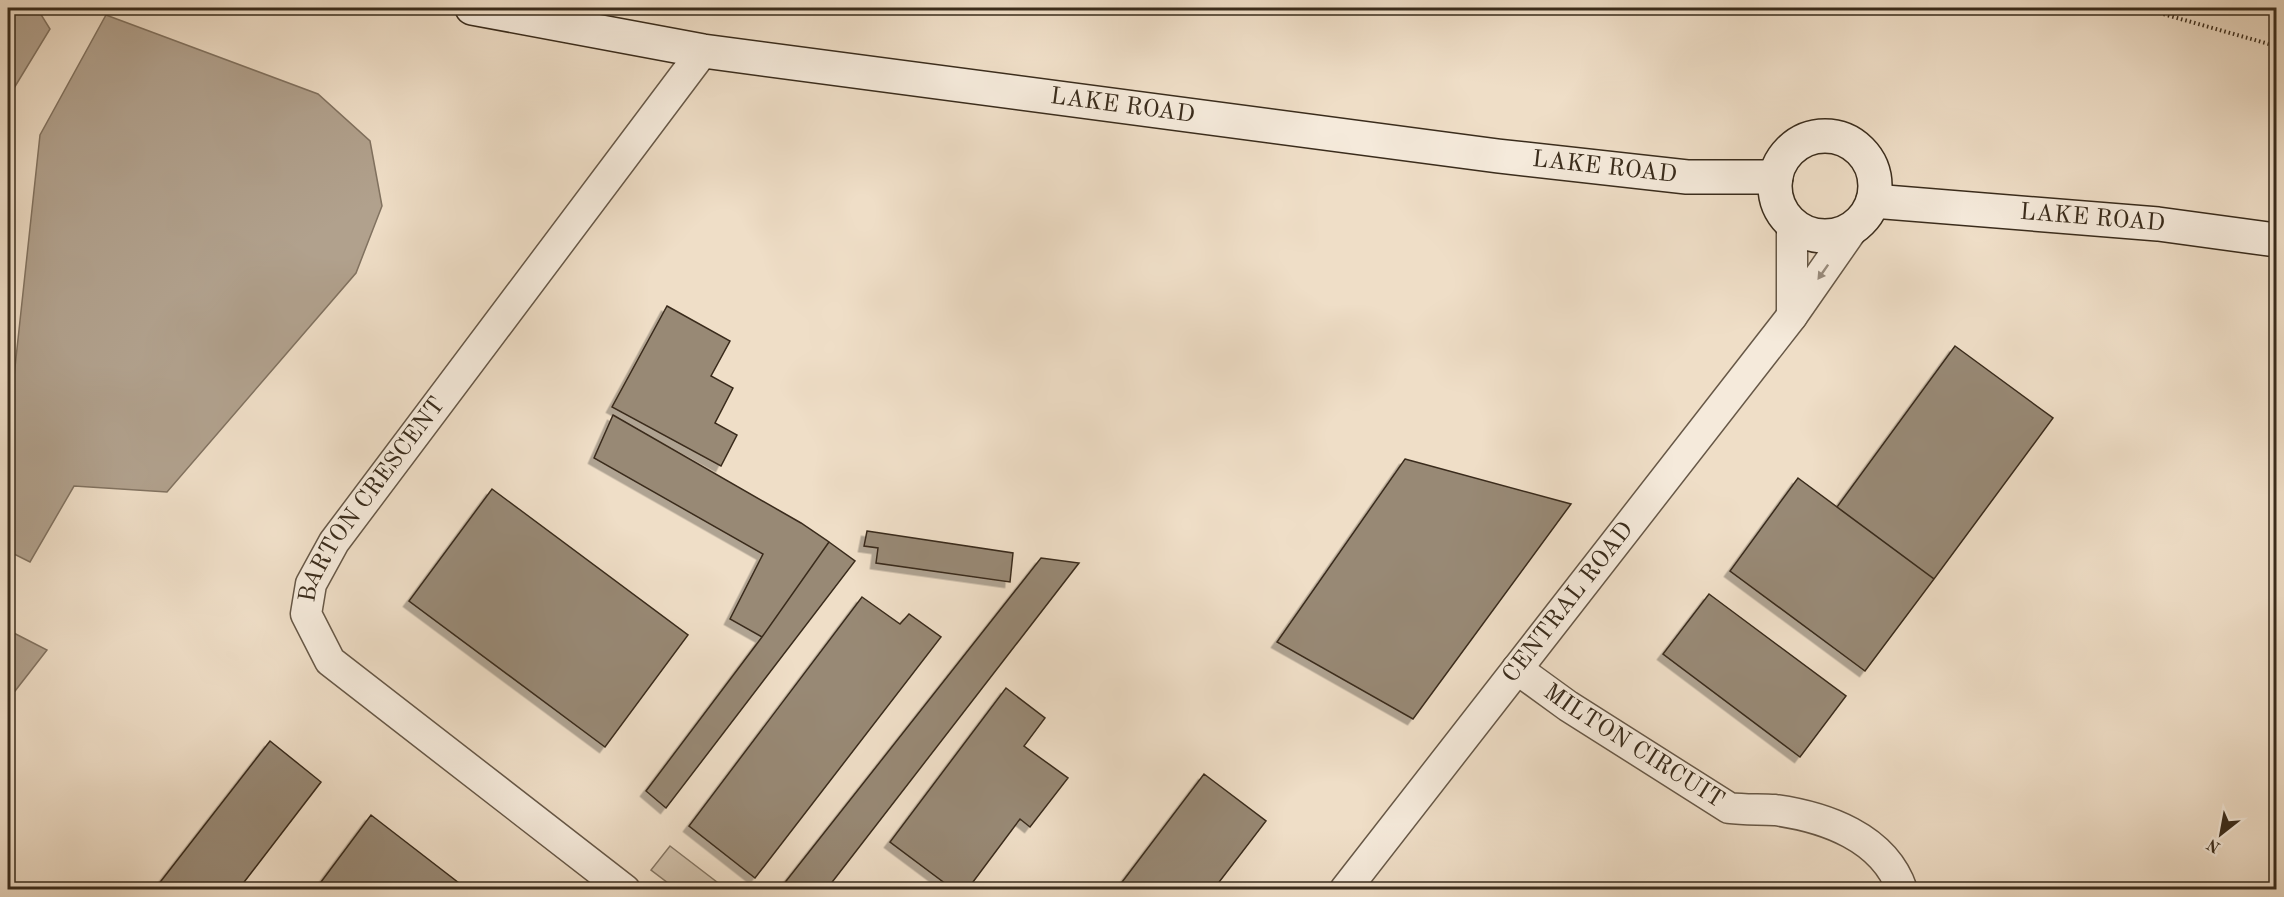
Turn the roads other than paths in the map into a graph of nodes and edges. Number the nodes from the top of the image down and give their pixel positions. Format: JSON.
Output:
{"nodes":[{"id":1,"x":472,"y":8,"type":"edge"},
{"id":2,"x":703,"y":51,"type":"junction"},
{"id":3,"x":1776,"y":177,"type":"junction"},
{"id":4,"x":1873,"y":201,"type":"junction"},
{"id":5,"x":1792,"y":223,"type":"junction"},
{"id":6,"x":1854,"y":227,"type":"junction"},
{"id":7,"x":2277,"y":240,"type":"edge"},
{"id":8,"x":1792,"y":316,"type":"junction"},
{"id":9,"x":1517,"y":669,"type":"junction"},
{"id":10,"x":625,"y":890,"type":"edge"},
{"id":11,"x":1345,"y":890,"type":"edge"},
{"id":12,"x":1902,"y":890,"type":"edge"}],
"edges":[{"from":1,"to":2,"type":"main road","name":"LAKE ROAD"},
{"from":2,"to":3,"type":"main road","name":"LAKE ROAD"},
{"from":2,"to":10,"type":"street","name":"BARTON CRESCENT"},
{"from":3,"to":4,"type":"main road"},
{"from":3,"to":5,"type":"main road"},
{"from":4,"to":6,"type":"main road"},
{"from":4,"to":7,"type":"main road","name":"LAKE ROAD"},
{"from":5,"to":6,"type":"main road"},
{"from":5,"to":8,"type":"street"},
{"from":6,"to":8,"type":"street","name":"CENTRAL ROAD","one_way":true},
{"from":8,"to":9,"type":"street","name":"CENTRAL ROAD"},
{"from":9,"to":11,"type":"street","name":"CENTRAL ROAD"},
{"from":9,"to":12,"type":"street","name":"MILTON CIRCUIT"}]}
